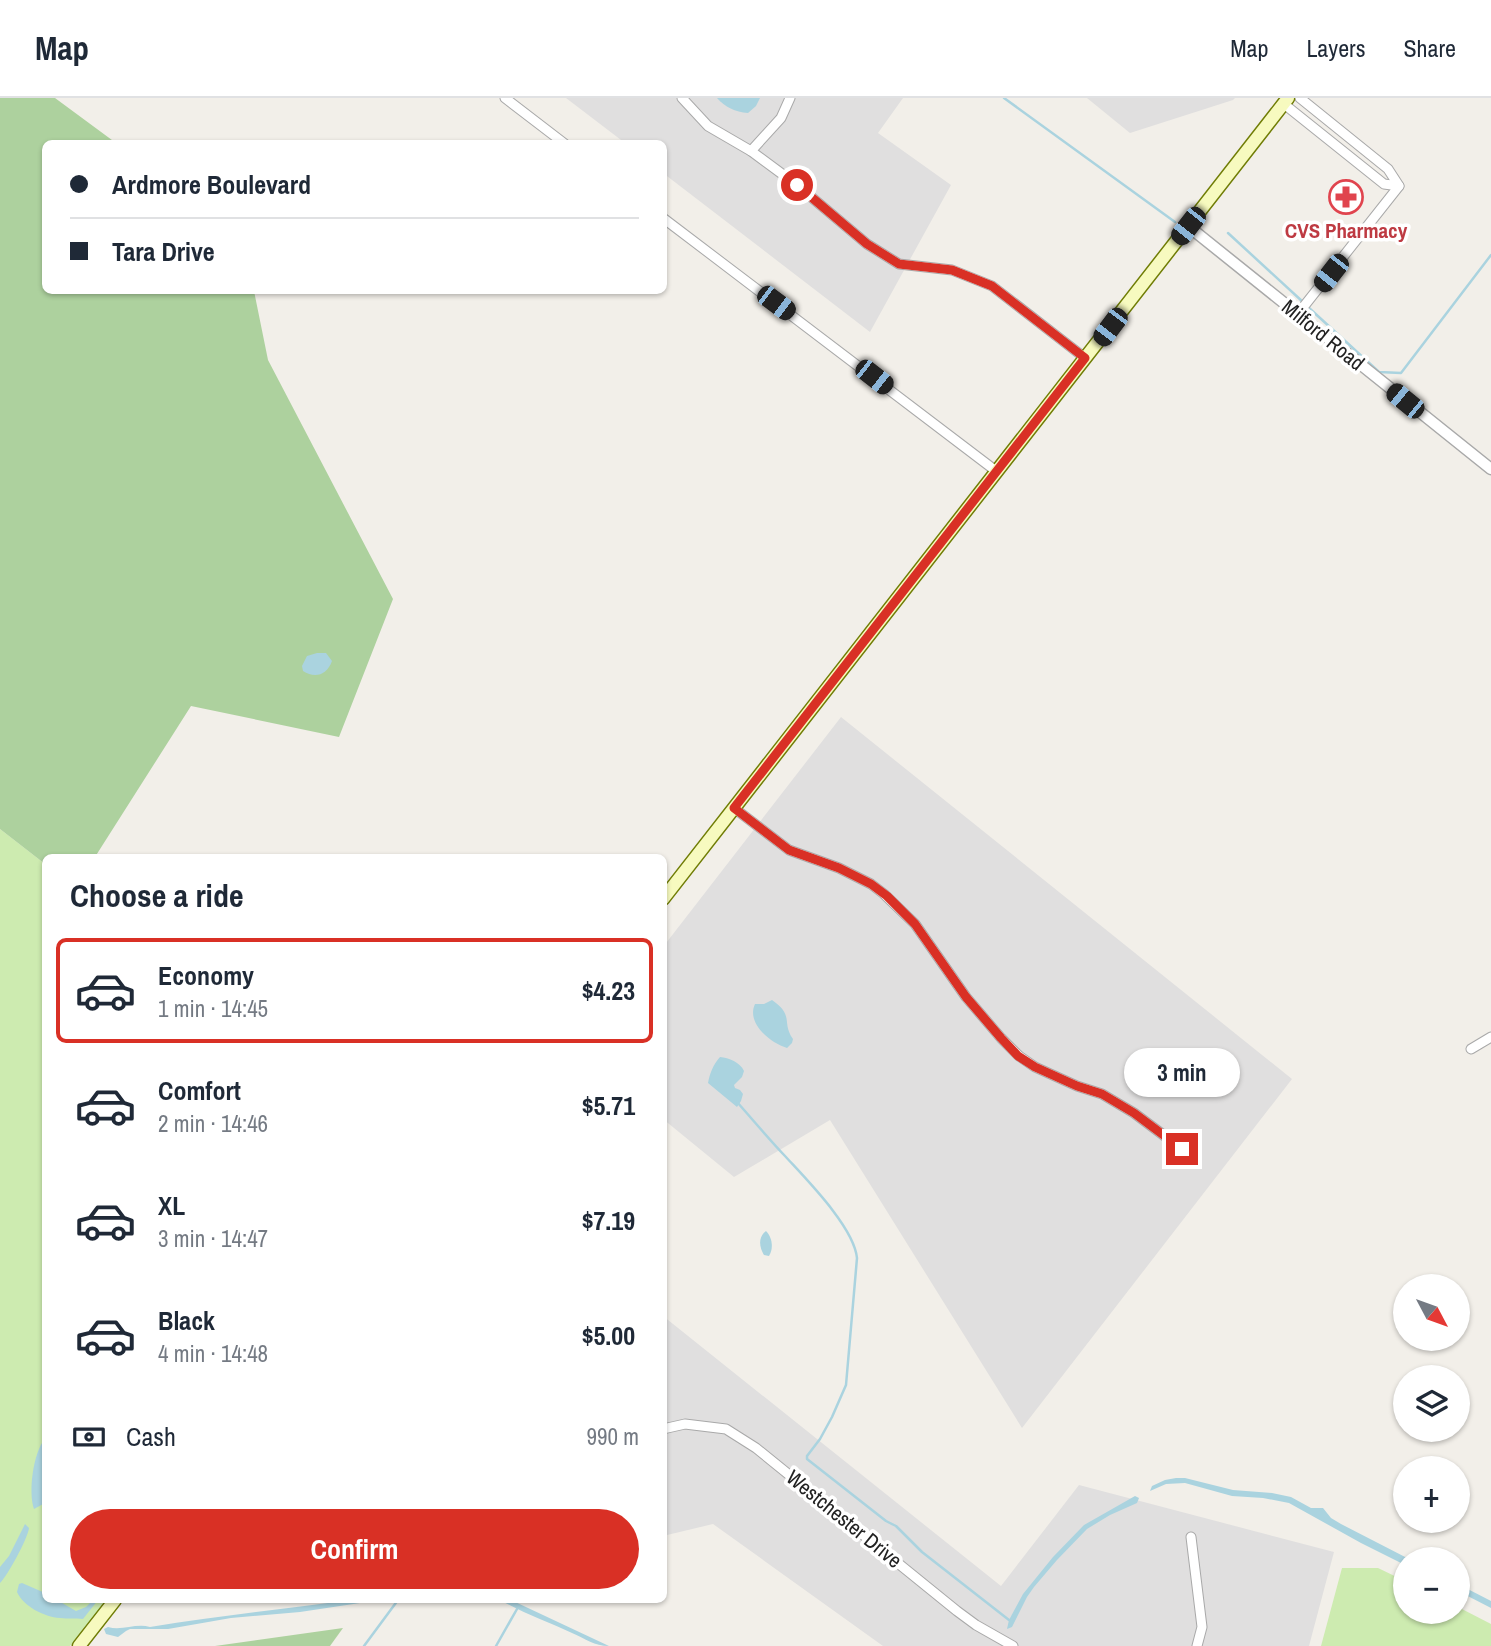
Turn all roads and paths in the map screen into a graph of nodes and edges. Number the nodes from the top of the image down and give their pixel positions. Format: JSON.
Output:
{"nodes":[{"id":1,"x":505,"y":98,"type":"edge"},
{"id":2,"x":682,"y":98,"type":"edge"},
{"id":3,"x":790,"y":98,"type":"edge"},
{"id":4,"x":1300,"y":98,"type":"edge"},
{"id":5,"x":1286,"y":101,"type":"edge"},
{"id":6,"x":560,"y":140,"type":"edge"},
{"id":7,"x":751,"y":151,"type":"junction"},
{"id":8,"x":1399,"y":186,"type":"junction"},
{"id":9,"x":667,"y":221,"type":"edge"},
{"id":10,"x":1188,"y":226,"type":"junction"},
{"id":11,"x":1297,"y":315,"type":"junction"},
{"id":12,"x":1085,"y":358,"type":"junction"},
{"id":13,"x":1491,"y":469,"type":"edge"},
{"id":14,"x":996,"y":471,"type":"junction"},
{"id":15,"x":734,"y":808,"type":"junction"},
{"id":16,"x":667,"y":895,"type":"edge"},
{"id":17,"x":1491,"y":1037,"type":"edge"},
{"id":18,"x":1471,"y":1049,"type":"dead end"},
{"id":19,"x":1182,"y":1149,"type":"dead end"},
{"id":20,"x":667,"y":1428,"type":"edge"},
{"id":21,"x":1191,"y":1537,"type":"dead end"},
{"id":22,"x":113,"y":1603,"type":"edge"},
{"id":23,"x":79,"y":1646,"type":"edge"},
{"id":24,"x":1013,"y":1646,"type":"edge"},
{"id":25,"x":1196,"y":1646,"type":"edge"}],
"edges":[{"from":1,"to":6,"type":"street"},
{"from":2,"to":7,"type":"street"},
{"from":3,"to":7,"type":"street"},
{"from":4,"to":8,"type":"street"},
{"from":5,"to":8,"type":"street"},
{"from":5,"to":10,"type":"main road"},
{"from":7,"to":12,"type":"street"},
{"from":8,"to":11,"type":"street"},
{"from":9,"to":14,"type":"street"},
{"from":10,"to":11,"type":"street","name":"Milford Road"},
{"from":10,"to":12,"type":"main road"},
{"from":11,"to":13,"type":"street","name":"Milford Road"},
{"from":12,"to":14,"type":"main road"},
{"from":14,"to":15,"type":"main road"},
{"from":15,"to":16,"type":"main road"},
{"from":15,"to":19,"type":"street"},
{"from":17,"to":18,"type":"street"},
{"from":20,"to":24,"type":"street","name":"Westchester Drive"},
{"from":21,"to":25,"type":"street"},
{"from":22,"to":23,"type":"main road"}]}
